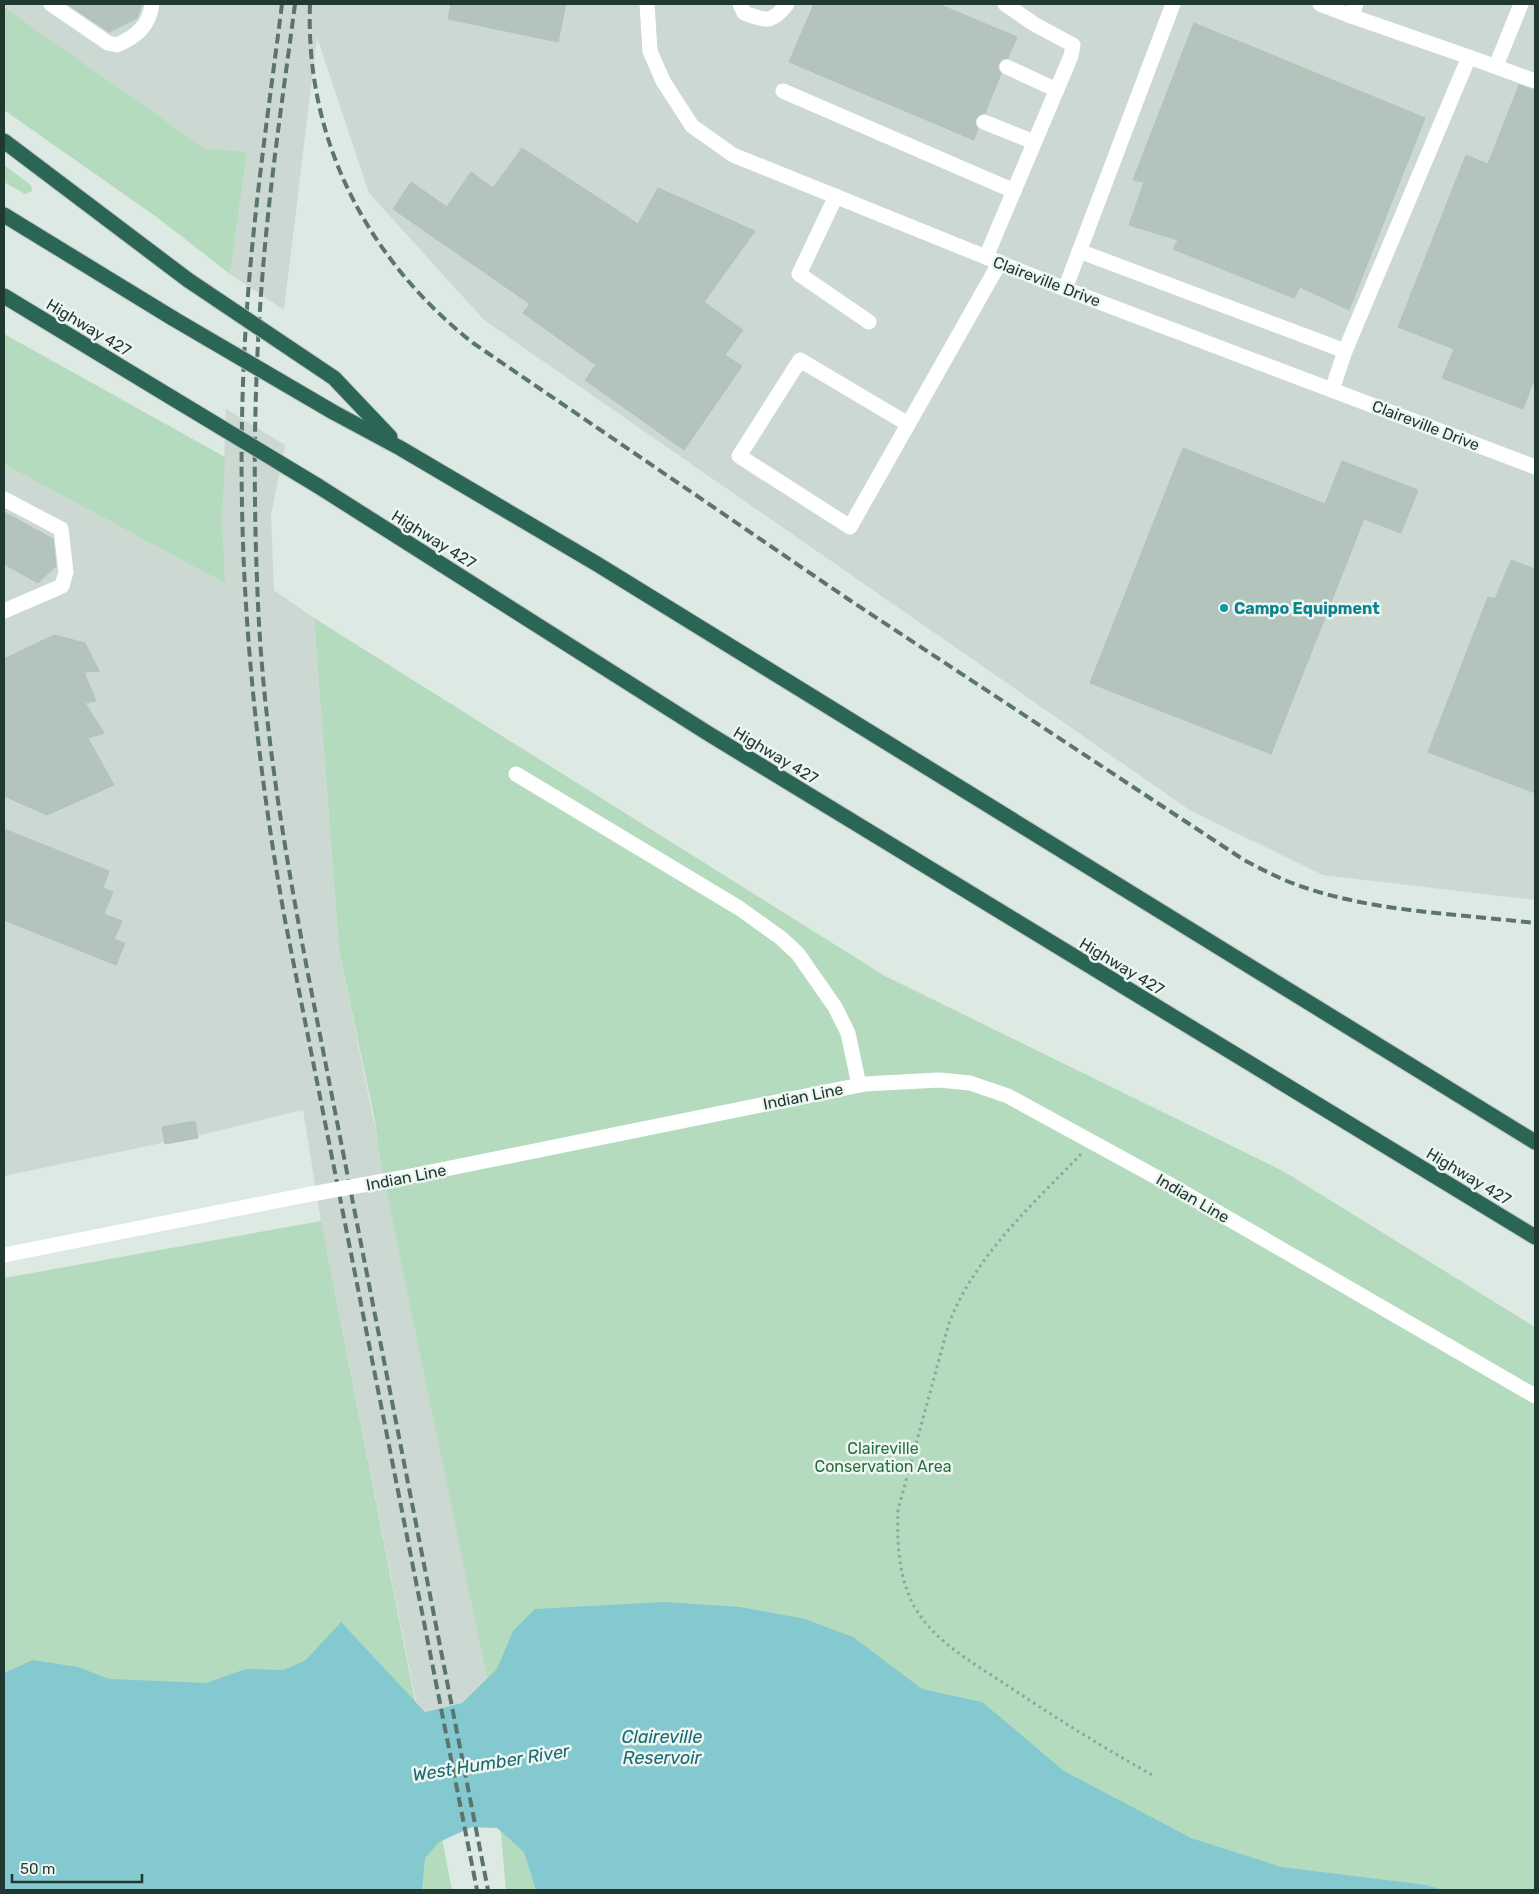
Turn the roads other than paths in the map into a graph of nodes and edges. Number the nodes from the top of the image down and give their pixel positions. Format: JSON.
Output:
{"nodes":[{"id":1,"x":51,"y":4,"type":"edge"},
{"id":2,"x":152,"y":4,"type":"edge"},
{"id":3,"x":647,"y":4,"type":"edge"},
{"id":4,"x":740,"y":4,"type":"edge"},
{"id":5,"x":787,"y":4,"type":"edge"},
{"id":6,"x":1005,"y":4,"type":"edge"},
{"id":7,"x":1173,"y":4,"type":"edge"},
{"id":8,"x":1320,"y":4,"type":"edge"},
{"id":9,"x":1521,"y":4,"type":"edge"},
{"id":10,"x":1353,"y":10,"type":"edge"},
{"id":11,"x":1469,"y":57,"type":"junction"},
{"id":12,"x":1496,"y":66,"type":"junction"},
{"id":13,"x":1006,"y":67,"type":"dead end"},
{"id":14,"x":1535,"y":81,"type":"edge"},
{"id":15,"x":1057,"y":90,"type":"junction"},
{"id":16,"x":783,"y":91,"type":"dead end"},
{"id":17,"x":984,"y":122,"type":"dead end"},
{"id":18,"x":4,"y":141,"type":"edge"},
{"id":19,"x":1034,"y":142,"type":"junction"},
{"id":20,"x":1014,"y":191,"type":"junction"},
{"id":21,"x":836,"y":196,"type":"junction"},
{"id":22,"x":4,"y":215,"type":"edge"},
{"id":23,"x":1079,"y":251,"type":"junction"},
{"id":24,"x":993,"y":260,"type":"junction"},
{"id":25,"x":1065,"y":288,"type":"junction"},
{"id":26,"x":4,"y":296,"type":"edge"},
{"id":27,"x":869,"y":322,"type":"dead end"},
{"id":28,"x":1345,"y":351,"type":"junction"},
{"id":29,"x":1332,"y":390,"type":"junction"},
{"id":30,"x":908,"y":424,"type":"junction"},
{"id":31,"x":400,"y":448,"type":"junction"},
{"id":32,"x":1535,"y":466,"type":"edge"},
{"id":33,"x":4,"y":499,"type":"edge"},
{"id":34,"x":4,"y":611,"type":"edge"},
{"id":35,"x":516,"y":774,"type":"dead end"},
{"id":36,"x":860,"y":1085,"type":"junction"},
{"id":37,"x":1535,"y":1142,"type":"edge"},
{"id":38,"x":1535,"y":1236,"type":"edge"},
{"id":39,"x":4,"y":1255,"type":"edge"},
{"id":40,"x":1535,"y":1396,"type":"edge"}],
"edges":[{"from":1,"to":2,"type":"street"},
{"from":3,"to":21,"type":"street","name":"Claireville Drive"},
{"from":4,"to":5,"type":"street"},
{"from":6,"to":15,"type":"street"},
{"from":7,"to":23,"type":"street"},
{"from":8,"to":10,"type":"street"},
{"from":9,"to":12,"type":"street"},
{"from":10,"to":11,"type":"street"},
{"from":11,"to":12,"type":"street"},
{"from":11,"to":28,"type":"street"},
{"from":12,"to":14,"type":"street"},
{"from":13,"to":15,"type":"street"},
{"from":15,"to":19,"type":"street"},
{"from":16,"to":20,"type":"street"},
{"from":17,"to":19,"type":"street"},
{"from":18,"to":31,"type":"highway","bridge":true},
{"from":19,"to":20,"type":"street"},
{"from":20,"to":24,"type":"street"},
{"from":21,"to":24,"type":"street","name":"Claireville Drive"},
{"from":21,"to":27,"type":"street"},
{"from":22,"to":31,"type":"highway","bridge":true},
{"from":23,"to":25,"type":"street"},
{"from":23,"to":28,"type":"street"},
{"from":24,"to":25,"type":"street","name":"Claireville Drive"},
{"from":24,"to":30,"type":"street"},
{"from":25,"to":29,"type":"street","name":"Claireville Drive"},
{"from":26,"to":38,"type":"highway","name":"Highway 427","bridge":true},
{"from":28,"to":29,"type":"street"},
{"from":29,"to":32,"type":"street","name":"Claireville Drive"},
{"from":30,"to":30,"type":"street"},
{"from":31,"to":37,"type":"highway"},
{"from":33,"to":34,"type":"street"},
{"from":35,"to":36,"type":"street"},
{"from":36,"to":39,"type":"street","name":"Indian Line","bridge":true},
{"from":36,"to":40,"type":"street","name":"Indian Line"}]}
